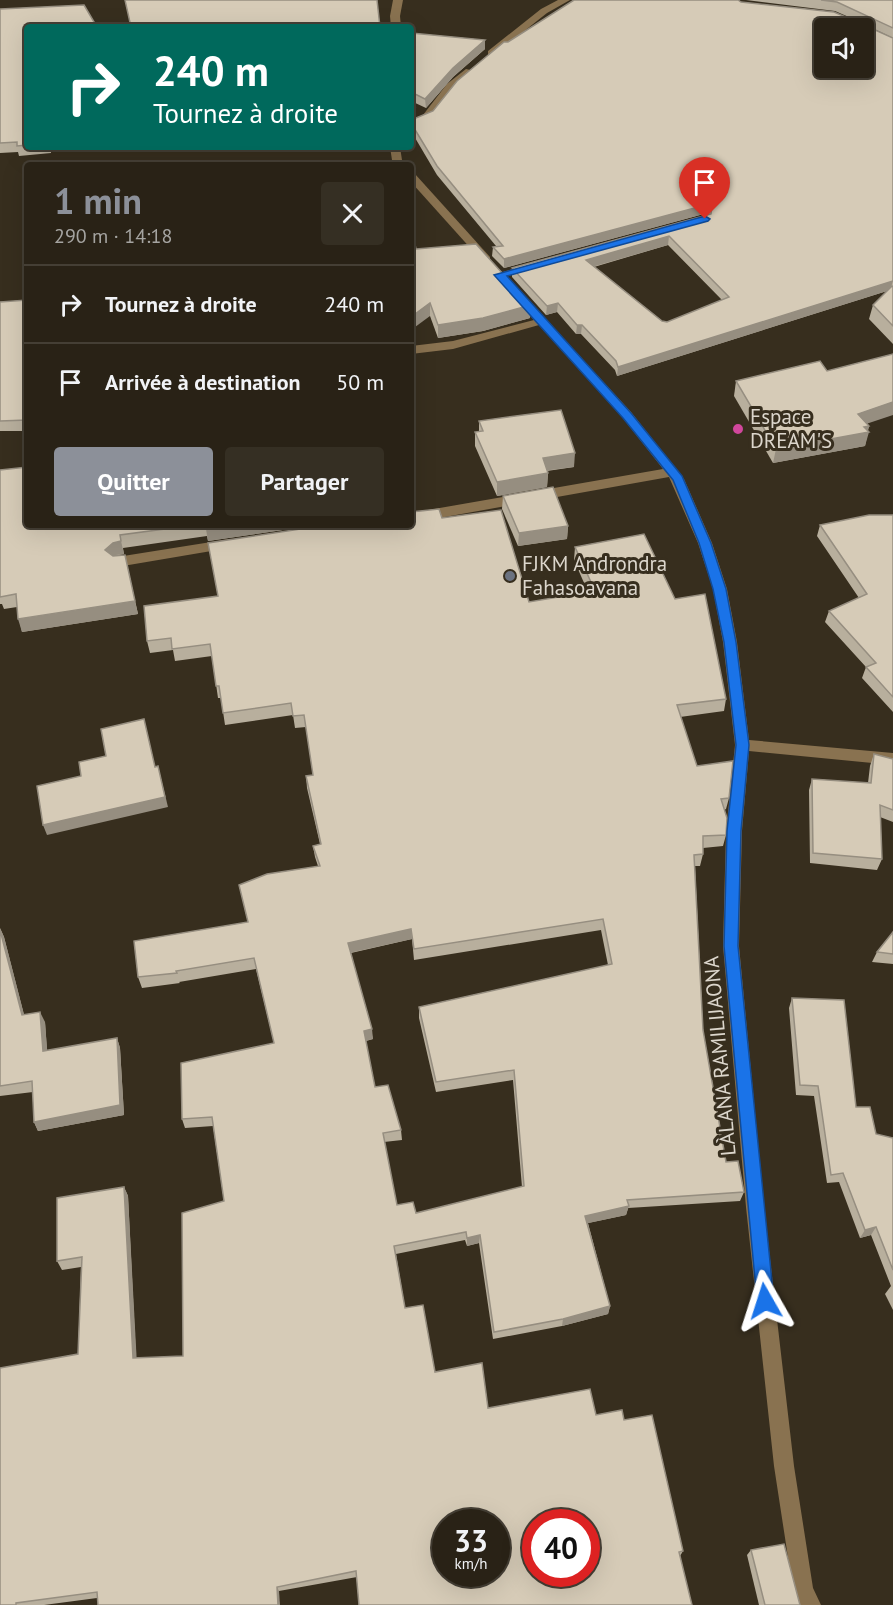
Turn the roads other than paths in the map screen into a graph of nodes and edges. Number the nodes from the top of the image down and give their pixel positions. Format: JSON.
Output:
{"nodes":[{"id":1,"x":398,"y":0,"type":"edge"},
{"id":2,"x":565,"y":0,"type":"edge"},
{"id":3,"x":396,"y":24,"type":"edge"},
{"id":4,"x":414,"y":122,"type":"edge"},
{"id":5,"x":414,"y":179,"type":"edge"},
{"id":6,"x":545,"y":262,"type":"edge"},
{"id":7,"x":500,"y":275,"type":"junction"},
{"id":8,"x":542,"y":321,"type":"junction"},
{"id":9,"x":414,"y":350,"type":"edge"},
{"id":10,"x":672,"y":472,"type":"junction"},
{"id":11,"x":414,"y":517,"type":"edge"},
{"id":12,"x":241,"y":543,"type":"edge"},
{"id":13,"x":117,"y":562,"type":"edge"},
{"id":14,"x":742,"y":745,"type":"junction"},
{"id":15,"x":893,"y":759,"type":"edge"},
{"id":16,"x":811,"y":1605,"type":"edge"}],
"edges":[{"from":1,"to":3,"type":"street"},
{"from":2,"to":4,"type":"street"},
{"from":5,"to":7,"type":"street","name":"LÀLANA RAMILIJAONA"},
{"from":6,"to":7,"type":"street"},
{"from":7,"to":8,"type":"street","name":"LÀLANA RAMILIJAONA"},
{"from":8,"to":9,"type":"street"},
{"from":8,"to":10,"type":"street","name":"LÀLANA RAMILIJAONA"},
{"from":10,"to":11,"type":"street"},
{"from":10,"to":14,"type":"street","name":"LÀLANA RAMILIJAONA"},
{"from":12,"to":13,"type":"street"},
{"from":14,"to":15,"type":"street"},
{"from":14,"to":16,"type":"street","name":"LÀLANA RAMILIJAONA"}]}
